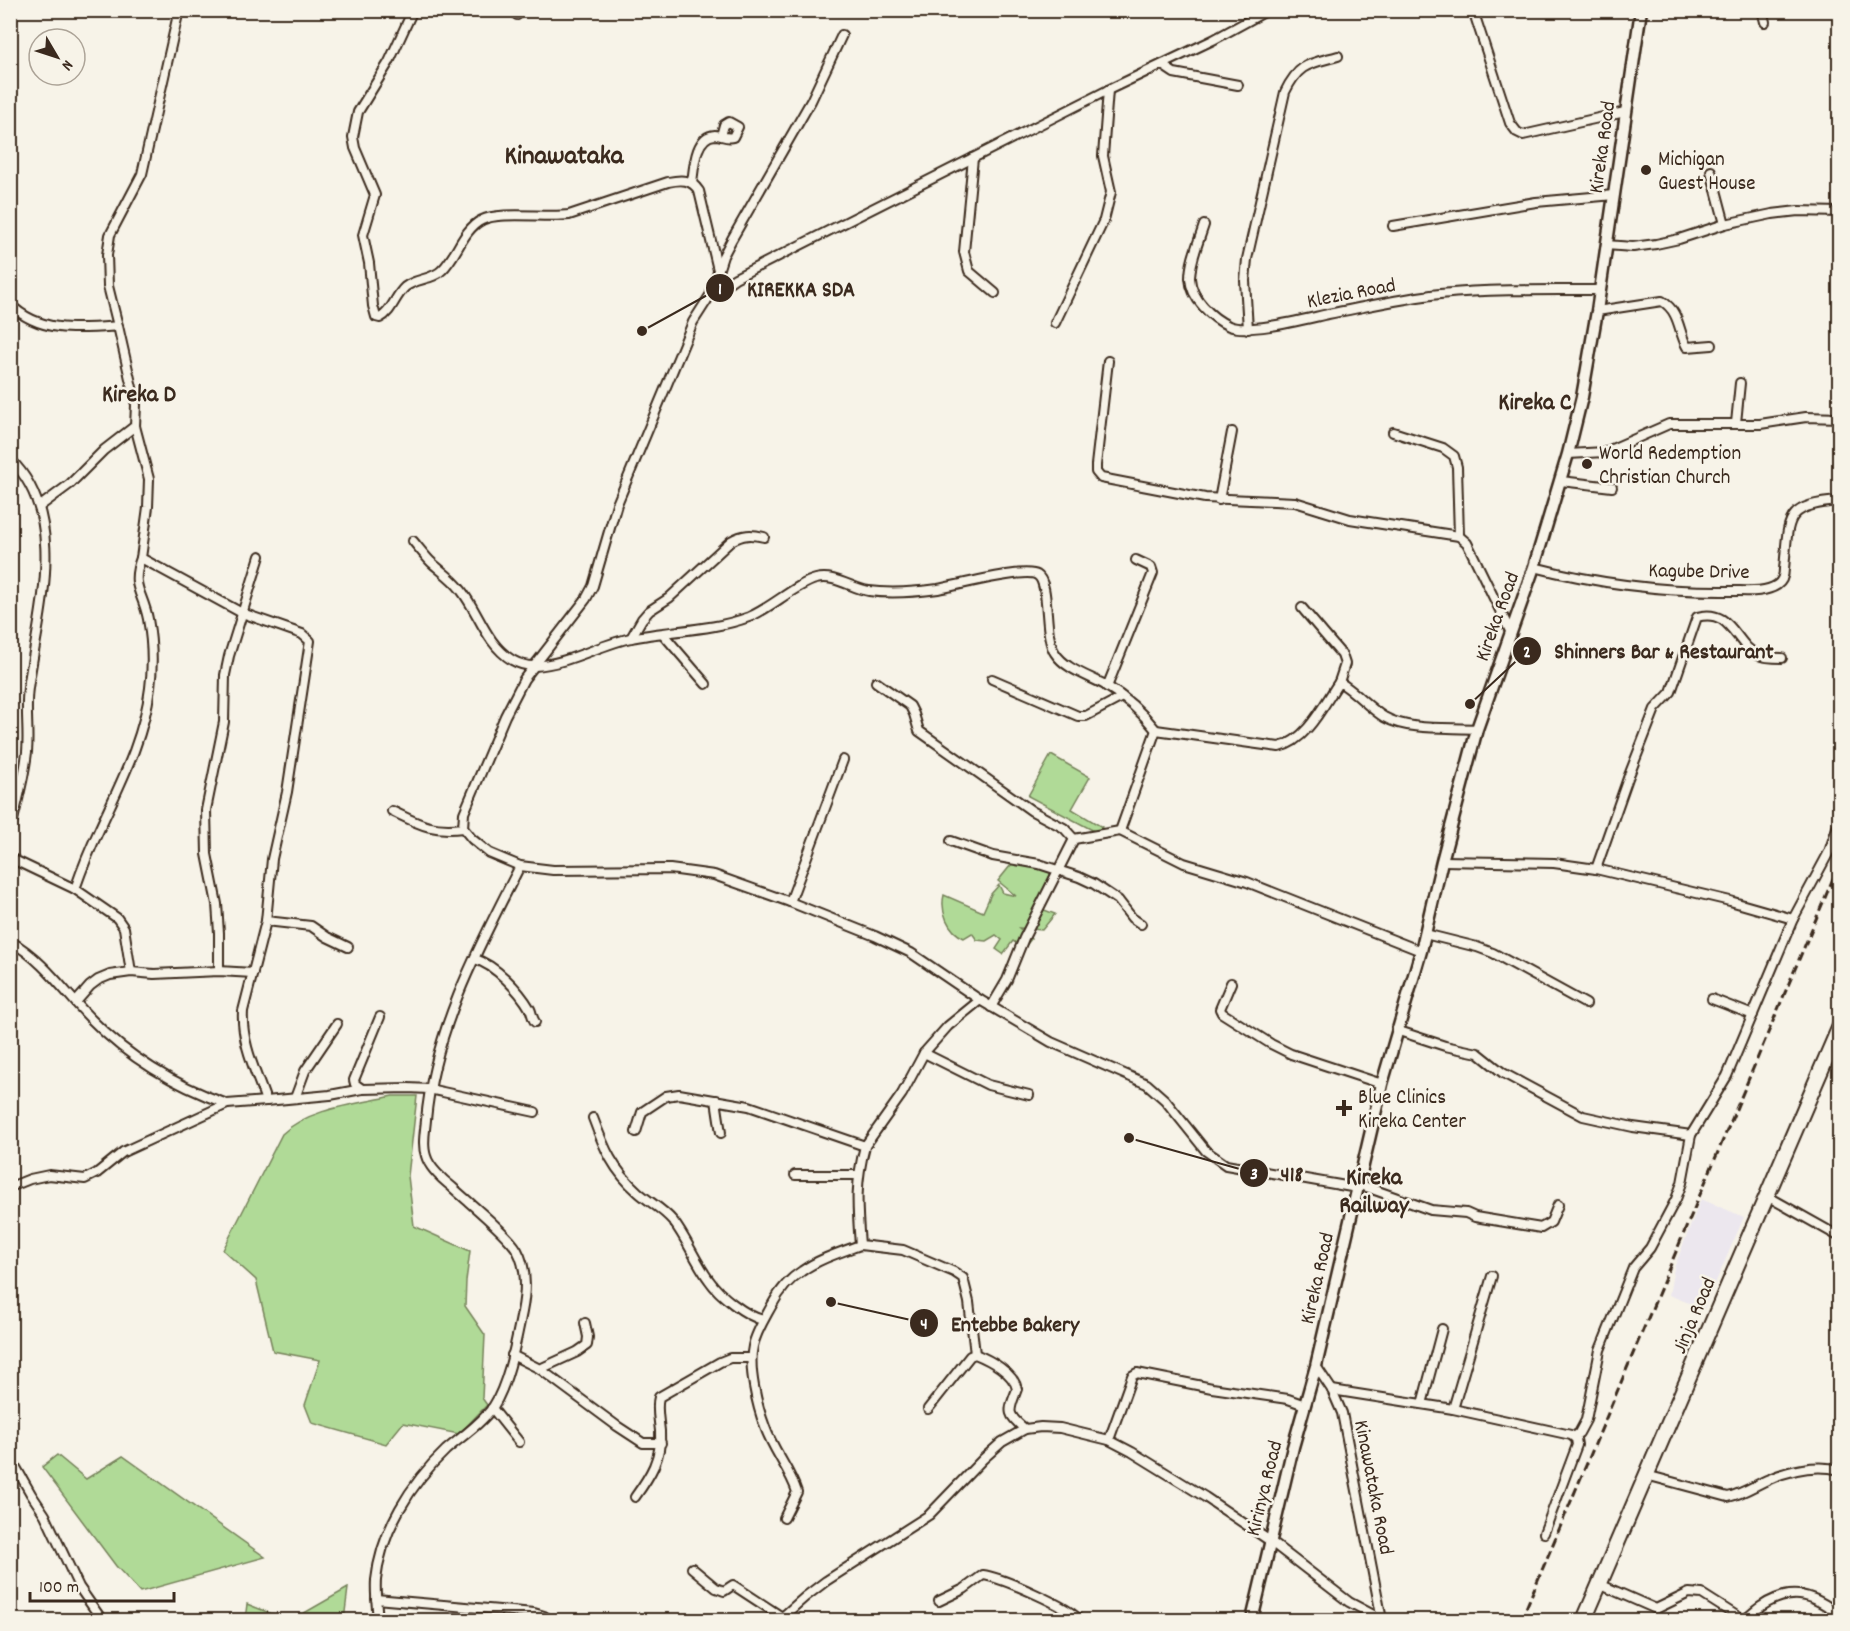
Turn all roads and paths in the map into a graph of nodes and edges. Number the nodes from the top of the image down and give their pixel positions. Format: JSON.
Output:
{"nodes":[{"id":1,"x":179,"y":10,"type":"edge"},
{"id":2,"x":413,"y":10,"type":"edge"},
{"id":3,"x":1268,"y":10,"type":"edge"},
{"id":4,"x":1473,"y":10,"type":"edge"},
{"id":5,"x":1641,"y":10,"type":"edge"},
{"id":6,"x":1762,"y":10,"type":"edge"},
{"id":7,"x":1765,"y":22,"type":"dead end"},
{"id":8,"x":842,"y":35,"type":"dead end"},
{"id":9,"x":1338,"y":56,"type":"dead end"},
{"id":10,"x":1162,"y":65,"type":"junction"},
{"id":11,"x":1238,"y":85,"type":"dead end"},
{"id":12,"x":1108,"y":90,"type":"junction"},
{"id":13,"x":1625,"y":112,"type":"junction"},
{"id":14,"x":721,"y":136,"type":"dead end"},
{"id":15,"x":973,"y":158,"type":"junction"},
{"id":16,"x":1711,"y":171,"type":"dead end"},
{"id":17,"x":692,"y":183,"type":"junction"},
{"id":18,"x":1614,"y":195,"type":"junction"},
{"id":19,"x":1839,"y":212,"type":"edge"},
{"id":20,"x":1725,"y":224,"type":"junction"},
{"id":21,"x":1204,"y":225,"type":"dead end"},
{"id":22,"x":1393,"y":226,"type":"dead end"},
{"id":23,"x":1606,"y":245,"type":"junction"},
{"id":24,"x":718,"y":270,"type":"junction"},
{"id":25,"x":1600,"y":290,"type":"junction"},
{"id":26,"x":995,"y":293,"type":"dead end"},
{"id":27,"x":709,"y":297,"type":"junction"},
{"id":28,"x":10,"y":304,"type":"edge"},
{"id":29,"x":1597,"y":311,"type":"junction"},
{"id":30,"x":1055,"y":323,"type":"dead end"},
{"id":31,"x":118,"y":326,"type":"junction"},
{"id":32,"x":1248,"y":329,"type":"junction"},
{"id":33,"x":1712,"y":345,"type":"dead end"},
{"id":34,"x":1108,"y":361,"type":"dead end"},
{"id":35,"x":1740,"y":383,"type":"dead end"},
{"id":36,"x":1839,"y":418,"type":"edge"},
{"id":37,"x":1736,"y":423,"type":"junction"},
{"id":38,"x":135,"y":426,"type":"junction"},
{"id":39,"x":1232,"y":432,"type":"dead end"},
{"id":40,"x":1393,"y":432,"type":"dead end"},
{"id":41,"x":1568,"y":454,"type":"junction"},
{"id":42,"x":10,"y":459,"type":"edge"},
{"id":43,"x":1561,"y":481,"type":"junction"},
{"id":44,"x":1612,"y":487,"type":"dead end"},
{"id":45,"x":1219,"y":500,"type":"junction"},
{"id":46,"x":1839,"y":501,"type":"edge"},
{"id":47,"x":39,"y":507,"type":"junction"},
{"id":48,"x":1459,"y":536,"type":"junction"},
{"id":49,"x":764,"y":537,"type":"dead end"},
{"id":50,"x":413,"y":541,"type":"dead end"},
{"id":51,"x":260,"y":556,"type":"dead end"},
{"id":52,"x":141,"y":558,"type":"junction"},
{"id":53,"x":1136,"y":560,"type":"dead end"},
{"id":54,"x":1534,"y":567,"type":"junction"},
{"id":55,"x":1302,"y":608,"type":"dead end"},
{"id":56,"x":242,"y":613,"type":"junction"},
{"id":57,"x":1510,"y":631,"type":"junction"},
{"id":58,"x":663,"y":634,"type":"junction"},
{"id":59,"x":632,"y":638,"type":"junction"},
{"id":60,"x":1782,"y":658,"type":"dead end"},
{"id":61,"x":533,"y":666,"type":"junction"},
{"id":62,"x":992,"y":679,"type":"dead end"},
{"id":63,"x":876,"y":682,"type":"dead end"},
{"id":64,"x":1339,"y":682,"type":"junction"},
{"id":65,"x":706,"y":684,"type":"dead end"},
{"id":66,"x":1107,"y":687,"type":"junction"},
{"id":67,"x":1122,"y":697,"type":"junction"},
{"id":68,"x":1477,"y":729,"type":"junction"},
{"id":69,"x":1156,"y":730,"type":"junction"},
{"id":70,"x":843,"y":760,"type":"dead end"},
{"id":71,"x":392,"y":811,"type":"dead end"},
{"id":72,"x":1839,"y":819,"type":"edge"},
{"id":73,"x":463,"y":828,"type":"junction"},
{"id":74,"x":1120,"y":831,"type":"junction"},
{"id":75,"x":10,"y":833,"type":"edge"},
{"id":76,"x":1074,"y":838,"type":"junction"},
{"id":77,"x":951,"y":841,"type":"dead end"},
{"id":78,"x":10,"y":858,"type":"edge"},
{"id":79,"x":1442,"y":861,"type":"junction"},
{"id":80,"x":520,"y":866,"type":"junction"},
{"id":81,"x":1596,"y":869,"type":"junction"},
{"id":82,"x":1058,"y":871,"type":"junction"},
{"id":83,"x":75,"y":889,"type":"junction"},
{"id":84,"x":790,"y":902,"type":"junction"},
{"id":85,"x":1793,"y":919,"type":"junction"},
{"id":86,"x":266,"y":921,"type":"junction"},
{"id":87,"x":1141,"y":924,"type":"dead end"},
{"id":88,"x":1425,"y":934,"type":"junction"},
{"id":89,"x":10,"y":942,"type":"edge"},
{"id":90,"x":348,"y":947,"type":"dead end"},
{"id":91,"x":1421,"y":951,"type":"junction"},
{"id":92,"x":475,"y":959,"type":"junction"},
{"id":93,"x":219,"y":971,"type":"junction"},
{"id":94,"x":131,"y":972,"type":"junction"},
{"id":95,"x":253,"y":973,"type":"junction"},
{"id":96,"x":1231,"y":983,"type":"dead end"},
{"id":97,"x":1712,"y":999,"type":"dead end"},
{"id":98,"x":980,"y":1000,"type":"junction"},
{"id":99,"x":75,"y":1002,"type":"junction"},
{"id":100,"x":1586,"y":1004,"type":"dead end"},
{"id":101,"x":991,"y":1007,"type":"junction"},
{"id":102,"x":1753,"y":1014,"type":"junction"},
{"id":103,"x":380,"y":1017,"type":"dead end"},
{"id":104,"x":535,"y":1022,"type":"dead end"},
{"id":105,"x":337,"y":1024,"type":"dead end"},
{"id":106,"x":1839,"y":1026,"type":"edge"},
{"id":107,"x":1396,"y":1030,"type":"junction"},
{"id":108,"x":924,"y":1053,"type":"junction"},
{"id":109,"x":1382,"y":1084,"type":"junction"},
{"id":110,"x":362,"y":1089,"type":"junction"},
{"id":111,"x":429,"y":1089,"type":"junction"},
{"id":112,"x":1029,"y":1095,"type":"dead end"},
{"id":113,"x":295,"y":1098,"type":"junction"},
{"id":114,"x":716,"y":1100,"type":"junction"},
{"id":115,"x":266,"y":1101,"type":"junction"},
{"id":116,"x":227,"y":1104,"type":"junction"},
{"id":117,"x":535,"y":1112,"type":"dead end"},
{"id":118,"x":593,"y":1118,"type":"dead end"},
{"id":119,"x":636,"y":1132,"type":"dead end"},
{"id":120,"x":721,"y":1133,"type":"dead end"},
{"id":121,"x":1691,"y":1135,"type":"junction"},
{"id":122,"x":865,"y":1146,"type":"junction"},
{"id":123,"x":795,"y":1175,"type":"dead end"},
{"id":124,"x":858,"y":1175,"type":"junction"},
{"id":125,"x":1357,"y":1186,"type":"junction"},
{"id":126,"x":10,"y":1187,"type":"edge"},
{"id":127,"x":1767,"y":1196,"type":"junction"},
{"id":128,"x":1558,"y":1205,"type":"dead end"},
{"id":129,"x":1839,"y":1237,"type":"edge"},
{"id":130,"x":860,"y":1245,"type":"junction"},
{"id":131,"x":1491,"y":1276,"type":"dead end"},
{"id":132,"x":763,"y":1320,"type":"junction"},
{"id":133,"x":585,"y":1323,"type":"dead end"},
{"id":134,"x":1442,"y":1329,"type":"dead end"},
{"id":135,"x":975,"y":1354,"type":"junction"},
{"id":136,"x":512,"y":1355,"type":"junction"},
{"id":137,"x":751,"y":1358,"type":"junction"},
{"id":138,"x":1316,"y":1366,"type":"junction"},
{"id":139,"x":540,"y":1369,"type":"junction"},
{"id":140,"x":1332,"y":1390,"type":"junction"},
{"id":141,"x":1422,"y":1404,"type":"junction"},
{"id":142,"x":1305,"y":1405,"type":"junction"},
{"id":143,"x":492,"y":1408,"type":"junction"},
{"id":144,"x":928,"y":1409,"type":"dead end"},
{"id":145,"x":1453,"y":1409,"type":"junction"},
{"id":146,"x":1025,"y":1429,"type":"junction"},
{"id":147,"x":1574,"y":1437,"type":"junction"},
{"id":148,"x":1109,"y":1440,"type":"junction"},
{"id":149,"x":519,"y":1442,"type":"dead end"},
{"id":150,"x":661,"y":1443,"type":"junction"},
{"id":151,"x":10,"y":1457,"type":"edge"},
{"id":152,"x":1839,"y":1470,"type":"edge"},
{"id":153,"x":1646,"y":1475,"type":"junction"},
{"id":154,"x":635,"y":1497,"type":"dead end"},
{"id":155,"x":784,"y":1518,"type":"dead end"},
{"id":156,"x":1544,"y":1533,"type":"dead end"},
{"id":157,"x":1270,"y":1541,"type":"junction"},
{"id":158,"x":692,"y":1568,"type":"dead end"},
{"id":159,"x":1599,"y":1584,"type":"junction"},
{"id":160,"x":376,"y":1599,"type":"junction"},
{"id":161,"x":939,"y":1601,"type":"dead end"},
{"id":162,"x":1839,"y":1615,"type":"edge"},
{"id":163,"x":781,"y":1619,"type":"edge"},
{"id":164,"x":102,"y":1620,"type":"edge"},
{"id":165,"x":378,"y":1620,"type":"edge"},
{"id":166,"x":550,"y":1620,"type":"edge"},
{"id":167,"x":1079,"y":1620,"type":"edge"},
{"id":168,"x":1252,"y":1620,"type":"edge"},
{"id":169,"x":1382,"y":1620,"type":"edge"},
{"id":170,"x":1584,"y":1620,"type":"edge"}],
"edges":[{"from":1,"to":31,"type":"street"},
{"from":2,"to":17,"type":"street"},
{"from":3,"to":10,"type":"street"},
{"from":4,"to":13,"type":"street"},
{"from":5,"to":13,"type":"main road","name":"Kireka Road"},
{"from":6,"to":7,"type":"street"},
{"from":8,"to":24,"type":"street"},
{"from":9,"to":32,"type":"street"},
{"from":10,"to":11,"type":"street"},
{"from":10,"to":12,"type":"street"},
{"from":12,"to":15,"type":"street"},
{"from":12,"to":30,"type":"street"},
{"from":13,"to":18,"type":"main road","name":"Kireka Road"},
{"from":14,"to":17,"type":"street"},
{"from":15,"to":26,"type":"street"},
{"from":15,"to":27,"type":"street"},
{"from":16,"to":20,"type":"street"},
{"from":17,"to":24,"type":"street"},
{"from":18,"to":22,"type":"street"},
{"from":18,"to":23,"type":"main road","name":"Kireka Road"},
{"from":19,"to":20,"type":"street"},
{"from":20,"to":23,"type":"street"},
{"from":21,"to":32,"type":"street","name":"Klezia Road"},
{"from":23,"to":25,"type":"main road","name":"Kireka Road"},
{"from":24,"to":27,"type":"street"},
{"from":25,"to":29,"type":"main road","name":"Kireka Road"},
{"from":25,"to":32,"type":"street","name":"Klezia Road"},
{"from":27,"to":61,"type":"street"},
{"from":28,"to":31,"type":"street"},
{"from":29,"to":33,"type":"street"},
{"from":29,"to":41,"type":"main road","name":"Kireka Road"},
{"from":31,"to":38,"type":"street"},
{"from":34,"to":45,"type":"street"},
{"from":35,"to":37,"type":"street"},
{"from":36,"to":37,"type":"street"},
{"from":37,"to":41,"type":"street"},
{"from":38,"to":47,"type":"street"},
{"from":38,"to":52,"type":"street"},
{"from":39,"to":45,"type":"street"},
{"from":40,"to":48,"type":"street"},
{"from":41,"to":43,"type":"main road","name":"Kireka Road"},
{"from":42,"to":47,"type":"street"},
{"from":43,"to":44,"type":"street"},
{"from":43,"to":54,"type":"main road","name":"Kireka Road"},
{"from":45,"to":48,"type":"street"},
{"from":46,"to":54,"type":"street","name":"Kagube Drive"},
{"from":47,"to":75,"type":"street"},
{"from":48,"to":57,"type":"street"},
{"from":49,"to":59,"type":"street"},
{"from":50,"to":61,"type":"street"},
{"from":51,"to":56,"type":"street"},
{"from":52,"to":56,"type":"street"},
{"from":52,"to":83,"type":"street"},
{"from":53,"to":66,"type":"street"},
{"from":54,"to":57,"type":"main road","name":"Kireka Road"},
{"from":55,"to":64,"type":"street"},
{"from":56,"to":86,"type":"street"},
{"from":56,"to":93,"type":"street"},
{"from":57,"to":68,"type":"main road","name":"Kireka Road"},
{"from":58,"to":59,"type":"street"},
{"from":58,"to":65,"type":"street"},
{"from":58,"to":66,"type":"street"},
{"from":59,"to":61,"type":"street"},
{"from":60,"to":81,"type":"street"},
{"from":61,"to":73,"type":"street"},
{"from":62,"to":67,"type":"street"},
{"from":63,"to":76,"type":"street"},
{"from":64,"to":68,"type":"street"},
{"from":64,"to":69,"type":"street"},
{"from":66,"to":67,"type":"street"},
{"from":67,"to":69,"type":"street"},
{"from":68,"to":79,"type":"main road","name":"Kireka Road"},
{"from":69,"to":74,"type":"street"},
{"from":70,"to":84,"type":"street"},
{"from":71,"to":73,"type":"street"},
{"from":72,"to":85,"type":"street"},
{"from":73,"to":80,"type":"street"},
{"from":74,"to":76,"type":"street"},
{"from":74,"to":91,"type":"street"},
{"from":76,"to":82,"type":"street"},
{"from":77,"to":82,"type":"street"},
{"from":78,"to":83,"type":"street"},
{"from":79,"to":81,"type":"street"},
{"from":79,"to":88,"type":"main road","name":"Kireka Road"},
{"from":80,"to":84,"type":"street"},
{"from":80,"to":92,"type":"street"},
{"from":81,"to":85,"type":"street"},
{"from":82,"to":87,"type":"street"},
{"from":82,"to":101,"type":"street"},
{"from":83,"to":94,"type":"street"},
{"from":84,"to":98,"type":"street"},
{"from":85,"to":102,"type":"street"},
{"from":86,"to":90,"type":"street"},
{"from":86,"to":95,"type":"street"},
{"from":88,"to":91,"type":"main road","name":"Kireka Road"},
{"from":88,"to":100,"type":"street"},
{"from":89,"to":99,"type":"street"},
{"from":91,"to":107,"type":"main road","name":"Kireka Road"},
{"from":92,"to":104,"type":"street"},
{"from":92,"to":111,"type":"street"},
{"from":93,"to":94,"type":"street"},
{"from":93,"to":95,"type":"street"},
{"from":94,"to":99,"type":"street"},
{"from":95,"to":115,"type":"street"},
{"from":96,"to":109,"type":"street"},
{"from":97,"to":102,"type":"street"},
{"from":98,"to":101,"type":"street"},
{"from":98,"to":108,"type":"street"},
{"from":99,"to":116,"type":"street"},
{"from":101,"to":125,"type":"street"},
{"from":102,"to":121,"type":"street"},
{"from":103,"to":110,"type":"street"},
{"from":105,"to":113,"type":"street"},
{"from":106,"to":127,"type":"highway","name":"Jinja Road"},
{"from":107,"to":109,"type":"main road","name":"Kireka Road"},
{"from":107,"to":121,"type":"street"},
{"from":108,"to":112,"type":"street"},
{"from":108,"to":122,"type":"street"},
{"from":109,"to":125,"type":"main road","name":"Kireka Road"},
{"from":110,"to":111,"type":"street"},
{"from":110,"to":113,"type":"street"},
{"from":111,"to":117,"type":"street"},
{"from":111,"to":136,"type":"street"},
{"from":113,"to":115,"type":"street"},
{"from":114,"to":119,"type":"street"},
{"from":114,"to":120,"type":"street"},
{"from":114,"to":122,"type":"street"},
{"from":115,"to":116,"type":"street"},
{"from":116,"to":126,"type":"street"},
{"from":118,"to":132,"type":"street"},
{"from":121,"to":147,"type":"street"},
{"from":122,"to":124,"type":"street"},
{"from":123,"to":124,"type":"street"},
{"from":124,"to":130,"type":"street"},
{"from":125,"to":128,"type":"street"},
{"from":125,"to":138,"type":"main road","name":"Kireka Road"},
{"from":127,"to":129,"type":"street"},
{"from":127,"to":153,"type":"highway","name":"Jinja Road"},
{"from":130,"to":132,"type":"street"},
{"from":130,"to":135,"type":"street"},
{"from":131,"to":145,"type":"street"},
{"from":132,"to":137,"type":"street"},
{"from":133,"to":139,"type":"street"},
{"from":134,"to":141,"type":"street"},
{"from":135,"to":144,"type":"street"},
{"from":135,"to":146,"type":"street"},
{"from":136,"to":139,"type":"street"},
{"from":136,"to":143,"type":"street"},
{"from":137,"to":150,"type":"street"},
{"from":137,"to":155,"type":"street"},
{"from":138,"to":140,"type":"street","name":"Kinawataka Road"},
{"from":138,"to":142,"type":"main road","name":"Kirinya Road"},
{"from":139,"to":150,"type":"street"},
{"from":140,"to":141,"type":"street"},
{"from":140,"to":169,"type":"street","name":"Kinawataka Road"},
{"from":141,"to":145,"type":"street"},
{"from":142,"to":148,"type":"street"},
{"from":142,"to":157,"type":"main road","name":"Kirinya Road"},
{"from":143,"to":149,"type":"street"},
{"from":143,"to":160,"type":"street"},
{"from":145,"to":147,"type":"street"},
{"from":146,"to":148,"type":"street"},
{"from":146,"to":163,"type":"street"},
{"from":147,"to":156,"type":"street"},
{"from":148,"to":157,"type":"street"},
{"from":150,"to":154,"type":"street"},
{"from":151,"to":164,"type":"street"},
{"from":152,"to":153,"type":"street"},
{"from":153,"to":159,"type":"highway","name":"Jinja Road"},
{"from":157,"to":168,"type":"main road","name":"Kirinya Road"},
{"from":157,"to":169,"type":"street"},
{"from":158,"to":163,"type":"street"},
{"from":159,"to":162,"type":"street"},
{"from":159,"to":170,"type":"highway","name":"Jinja Road"},
{"from":160,"to":165,"type":"street"},
{"from":160,"to":166,"type":"street"},
{"from":161,"to":167,"type":"street"}]}
